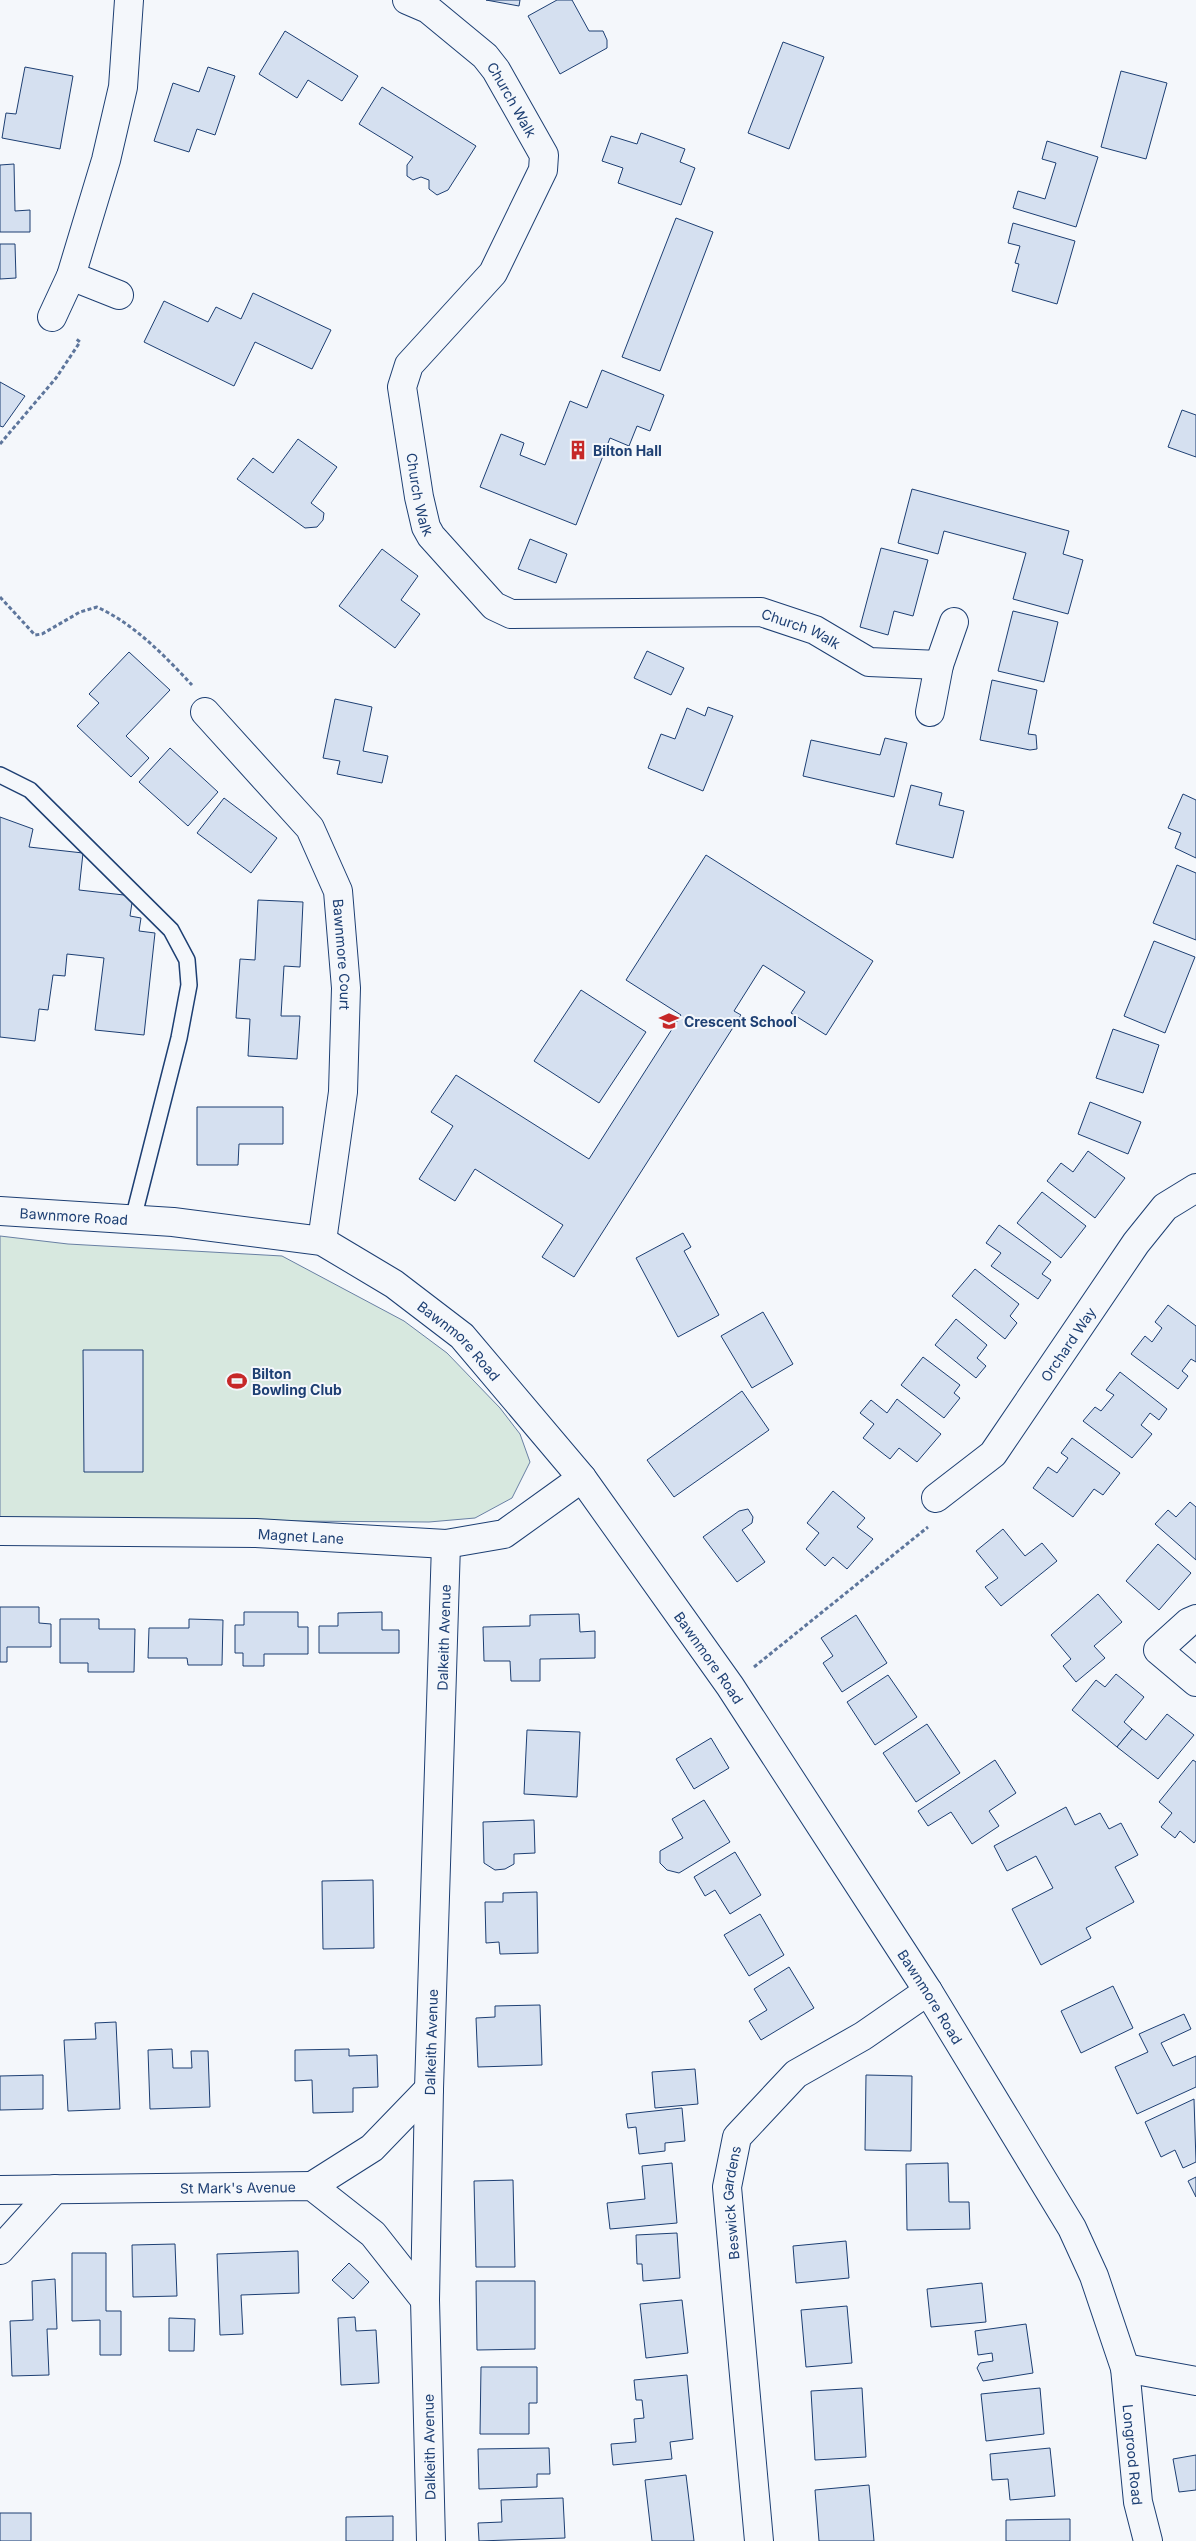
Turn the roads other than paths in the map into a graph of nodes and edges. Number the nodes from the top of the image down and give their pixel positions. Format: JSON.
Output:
{"nodes":[{"id":1,"x":130,"y":0,"type":"edge"},
{"id":2,"x":407,"y":0,"type":"edge"},
{"id":3,"x":72,"y":276,"type":"junction"},
{"id":4,"x":119,"y":295,"type":"dead end"},
{"id":5,"x":52,"y":317,"type":"road end"},
{"id":6,"x":954,"y":622,"type":"dead end"},
{"id":7,"x":939,"y":665,"type":"junction"},
{"id":8,"x":205,"y":712,"type":"road end"},
{"id":9,"x":930,"y":712,"type":"dead end"},
{"id":10,"x":0,"y":774,"type":"edge"},
{"id":11,"x":1196,"y":1188,"type":"edge"},
{"id":12,"x":0,"y":1211,"type":"edge"},
{"id":13,"x":133,"y":1220,"type":"junction"},
{"id":14,"x":322,"y":1241,"type":"junction"},
{"id":15,"x":582,"y":1478,"type":"junction"},
{"id":16,"x":936,"y":1498,"type":"road end"},
{"id":17,"x":0,"y":1531,"type":"edge"},
{"id":18,"x":446,"y":1544,"type":"junction"},
{"id":19,"x":1196,"y":1619,"type":"edge"},
{"id":20,"x":1196,"y":1682,"type":"edge"},
{"id":21,"x":928,"y":1991,"type":"junction"},
{"id":22,"x":429,"y":2089,"type":"junction"},
{"id":23,"x":312,"y":2186,"type":"junction"},
{"id":24,"x":55,"y":2189,"type":"junction"},
{"id":25,"x":0,"y":2190,"type":"edge"},
{"id":26,"x":0,"y":2250,"type":"edge"},
{"id":27,"x":426,"y":2300,"type":"junction"},
{"id":28,"x":1125,"y":2368,"type":"junction"},
{"id":29,"x":1196,"y":2381,"type":"edge"},
{"id":30,"x":430,"y":2541,"type":"edge"},
{"id":31,"x":759,"y":2541,"type":"edge"},
{"id":32,"x":1148,"y":2541,"type":"edge"}],
"edges":[{"from":1,"to":3,"type":"street"},
{"from":2,"to":7,"type":"street","name":"Church Walk"},
{"from":3,"to":4,"type":"street"},
{"from":3,"to":5,"type":"street"},
{"from":6,"to":7,"type":"street"},
{"from":7,"to":9,"type":"street"},
{"from":8,"to":14,"type":"street","name":"Bawnmore Court"},
{"from":10,"to":13,"type":"lane"},
{"from":11,"to":16,"type":"street","name":"Orchard Way"},
{"from":12,"to":13,"type":"street","name":"Bawnmore Road"},
{"from":13,"to":14,"type":"street","name":"Bawnmore Road"},
{"from":14,"to":15,"type":"street","name":"Bawnmore Road"},
{"from":15,"to":18,"type":"street","name":"Magnet Lane"},
{"from":15,"to":21,"type":"street","name":"Bawnmore Road"},
{"from":17,"to":18,"type":"street","name":"Magnet Lane"},
{"from":18,"to":22,"type":"street","name":"Dalkeith Avenue"},
{"from":19,"to":20,"type":"street"},
{"from":21,"to":28,"type":"street","name":"Bawnmore Road"},
{"from":21,"to":31,"type":"street","name":"Beswick Gardens"},
{"from":22,"to":23,"type":"street"},
{"from":22,"to":27,"type":"street","name":"Dalkeith Avenue"},
{"from":23,"to":24,"type":"street","name":"St Mark's Avenue"},
{"from":23,"to":27,"type":"street","name":"St Mark's Avenue"},
{"from":24,"to":25,"type":"street","name":"St Mark's Avenue"},
{"from":24,"to":26,"type":"street"},
{"from":27,"to":30,"type":"street","name":"Dalkeith Avenue"},
{"from":28,"to":29,"type":"street"},
{"from":28,"to":32,"type":"street","name":"Longrood Road"}]}
